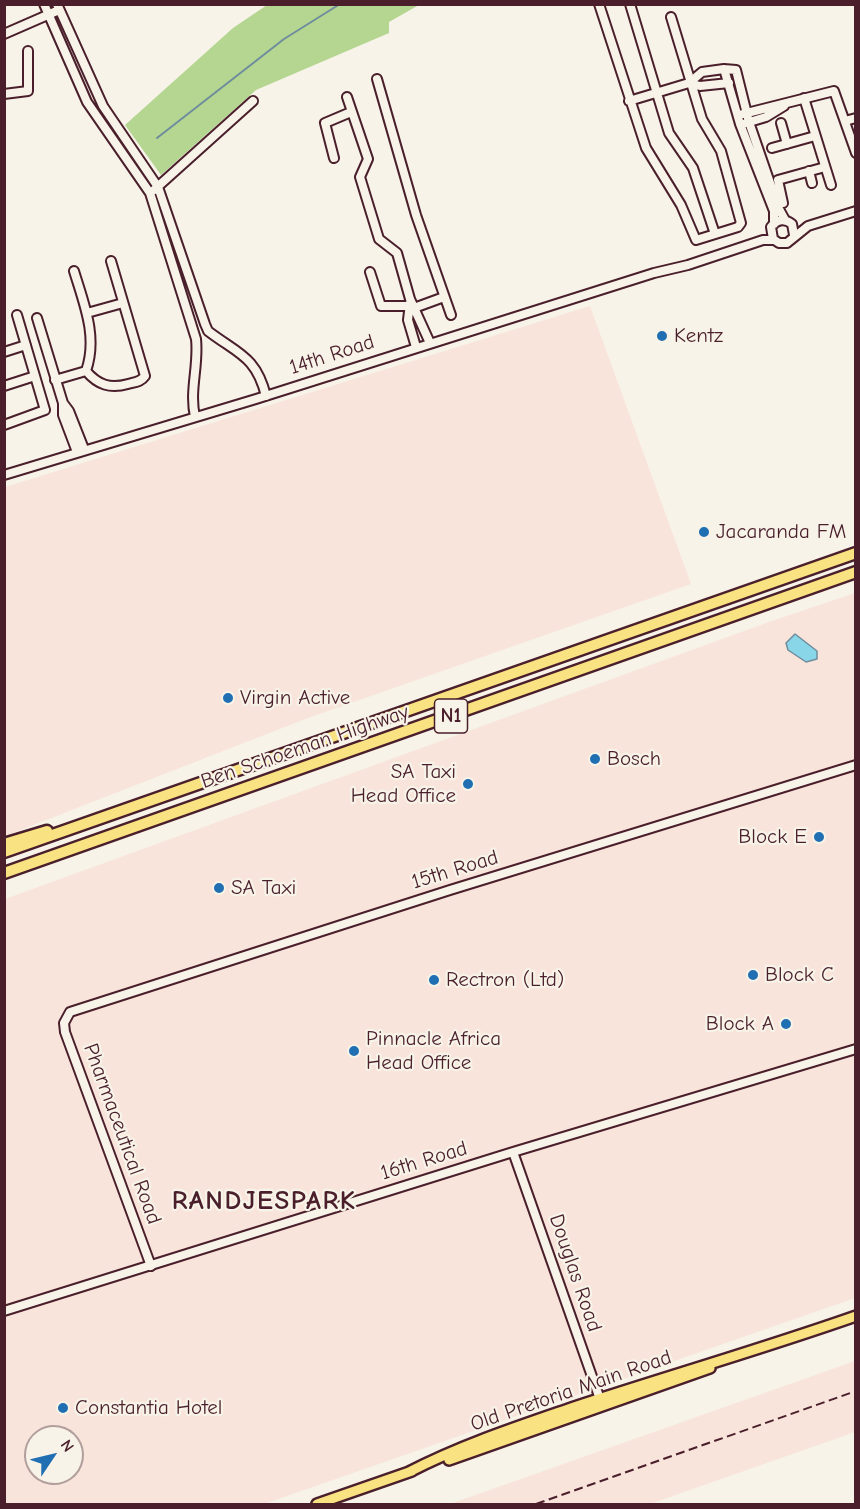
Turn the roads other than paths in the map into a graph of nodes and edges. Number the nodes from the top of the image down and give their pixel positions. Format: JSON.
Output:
{"nodes":[{"id":1,"x":44,"y":4,"type":"edge"},
{"id":2,"x":599,"y":4,"type":"edge"},
{"id":3,"x":630,"y":4,"type":"edge"},
{"id":4,"x":58,"y":7,"type":"edge"},
{"id":5,"x":49,"y":15,"type":"junction"},
{"id":6,"x":671,"y":17,"type":"dead end"},
{"id":7,"x":4,"y":34,"type":"edge"},
{"id":8,"x":28,"y":51,"type":"dead end"},
{"id":9,"x":724,"y":69,"type":"junction"},
{"id":10,"x":377,"y":79,"type":"dead end"},
{"id":11,"x":689,"y":83,"type":"junction"},
{"id":12,"x":729,"y":83,"type":"junction"},
{"id":13,"x":658,"y":93,"type":"junction"},
{"id":14,"x":4,"y":94,"type":"edge"},
{"id":15,"x":346,"y":97,"type":"dead end"},
{"id":16,"x":804,"y":98,"type":"junction"},
{"id":17,"x":253,"y":101,"type":"dead end"},
{"id":18,"x":629,"y":101,"type":"junction"},
{"id":19,"x":788,"y":104,"type":"junction"},
{"id":20,"x":351,"y":112,"type":"junction"},
{"id":21,"x":747,"y":113,"type":"junction"},
{"id":22,"x":738,"y":116,"type":"junction"},
{"id":23,"x":855,"y":118,"type":"edge"},
{"id":24,"x":846,"y":121,"type":"junction"},
{"id":25,"x":749,"y":122,"type":"junction"},
{"id":26,"x":781,"y":123,"type":"dead end"},
{"id":27,"x":740,"y":124,"type":"junction"},
{"id":28,"x":815,"y":136,"type":"junction"},
{"id":29,"x":787,"y":144,"type":"junction"},
{"id":30,"x":772,"y":148,"type":"dead end"},
{"id":31,"x":855,"y":153,"type":"edge"},
{"id":32,"x":334,"y":158,"type":"dead end"},
{"id":33,"x":769,"y":167,"type":"junction"},
{"id":34,"x":825,"y":167,"type":"junction"},
{"id":35,"x":757,"y":171,"type":"junction"},
{"id":36,"x":809,"y":171,"type":"junction"},
{"id":37,"x":812,"y":183,"type":"dead end"},
{"id":38,"x":831,"y":185,"type":"dead end"},
{"id":39,"x":158,"y":187,"type":"junction"},
{"id":40,"x":150,"y":193,"type":"junction"},
{"id":41,"x":783,"y":203,"type":"dead end"},
{"id":42,"x":855,"y":207,"type":"edge"},
{"id":43,"x":855,"y":211,"type":"edge"},
{"id":44,"x":788,"y":222,"type":"junction"},
{"id":45,"x":772,"y":226,"type":"junction"},
{"id":46,"x":715,"y":234,"type":"junction"},
{"id":47,"x":794,"y":235,"type":"junction"},
{"id":48,"x":774,"y":240,"type":"junction"},
{"id":49,"x":111,"y":261,"type":"dead end"},
{"id":50,"x":669,"y":268,"type":"junction"},
{"id":51,"x":74,"y":271,"type":"dead end"},
{"id":52,"x":370,"y":272,"type":"dead end"},
{"id":53,"x":444,"y":297,"type":"junction"},
{"id":54,"x":123,"y":303,"type":"junction"},
{"id":55,"x":411,"y":304,"type":"junction"},
{"id":56,"x":87,"y":313,"type":"junction"},
{"id":57,"x":17,"y":315,"type":"dead end"},
{"id":58,"x":451,"y":315,"type":"dead end"},
{"id":59,"x":37,"y":318,"type":"dead end"},
{"id":60,"x":430,"y":343,"type":"junction"},
{"id":61,"x":26,"y":345,"type":"junction"},
{"id":62,"x":416,"y":347,"type":"junction"},
{"id":63,"x":4,"y":352,"type":"edge"},
{"id":64,"x":86,"y":371,"type":"junction"},
{"id":65,"x":35,"y":376,"type":"junction"},
{"id":66,"x":56,"y":380,"type":"junction"},
{"id":67,"x":4,"y":386,"type":"edge"},
{"id":68,"x":266,"y":396,"type":"junction"},
{"id":69,"x":195,"y":417,"type":"junction"},
{"id":70,"x":4,"y":425,"type":"edge"},
{"id":71,"x":80,"y":450,"type":"junction"},
{"id":72,"x":4,"y":475,"type":"edge"},
{"id":73,"x":855,"y":553,"type":"edge"},
{"id":74,"x":855,"y":572,"type":"edge"},
{"id":75,"x":855,"y":765,"type":"edge"},
{"id":76,"x":68,"y":830,"type":"junction"},
{"id":77,"x":4,"y":844,"type":"edge"},
{"id":78,"x":4,"y":852,"type":"edge"},
{"id":79,"x":4,"y":873,"type":"edge"},
{"id":80,"x":67,"y":1015,"type":"joint"},
{"id":81,"x":855,"y":1048,"type":"edge"},
{"id":82,"x":513,"y":1152,"type":"junction"},
{"id":83,"x":151,"y":1266,"type":"junction"},
{"id":84,"x":4,"y":1311,"type":"edge"},
{"id":85,"x":855,"y":1316,"type":"edge"},
{"id":86,"x":601,"y":1402,"type":"junction"},
{"id":87,"x":317,"y":1504,"type":"edge"}],
"edges":[{"from":1,"to":5,"type":"street"},
{"from":2,"to":18,"type":"street"},
{"from":3,"to":13,"type":"street"},
{"from":4,"to":5,"type":"street"},
{"from":4,"to":39,"type":"street"},
{"from":5,"to":7,"type":"street"},
{"from":5,"to":40,"type":"street"},
{"from":6,"to":11,"type":"street"},
{"from":8,"to":14,"type":"street"},
{"from":9,"to":11,"type":"street"},
{"from":9,"to":12,"type":"street"},
{"from":9,"to":21,"type":"street"},
{"from":10,"to":53,"type":"street"},
{"from":11,"to":12,"type":"street"},
{"from":11,"to":13,"type":"street"},
{"from":11,"to":46,"type":"street"},
{"from":12,"to":22,"type":"street"},
{"from":13,"to":18,"type":"street"},
{"from":13,"to":46,"type":"street"},
{"from":15,"to":20,"type":"street"},
{"from":16,"to":19,"type":"street"},
{"from":16,"to":24,"type":"street"},
{"from":16,"to":28,"type":"street"},
{"from":17,"to":39,"type":"street"},
{"from":18,"to":46,"type":"street"},
{"from":19,"to":21,"type":"street"},
{"from":19,"to":25,"type":"street"},
{"from":20,"to":32,"type":"street"},
{"from":20,"to":55,"type":"street"},
{"from":21,"to":22,"type":"street"},
{"from":21,"to":25,"type":"street"},
{"from":22,"to":27,"type":"street"},
{"from":23,"to":24,"type":"street"},
{"from":24,"to":31,"type":"street"},
{"from":25,"to":27,"type":"street"},
{"from":25,"to":33,"type":"street"},
{"from":26,"to":29,"type":"street"},
{"from":27,"to":35,"type":"street"},
{"from":28,"to":29,"type":"street"},
{"from":28,"to":34,"type":"street"},
{"from":29,"to":30,"type":"street"},
{"from":33,"to":35,"type":"street"},
{"from":33,"to":44,"type":"street"},
{"from":34,"to":36,"type":"street"},
{"from":34,"to":38,"type":"street"},
{"from":35,"to":45,"type":"street"},
{"from":36,"to":37,"type":"street"},
{"from":36,"to":41,"type":"street"},
{"from":39,"to":40,"type":"street"},
{"from":39,"to":68,"type":"street"},
{"from":40,"to":69,"type":"street"},
{"from":42,"to":44,"type":"street"},
{"from":43,"to":47,"type":"street"},
{"from":44,"to":45,"type":"street","name":"14th Road"},
{"from":44,"to":47,"type":"street"},
{"from":45,"to":48,"type":"street"},
{"from":45,"to":50,"type":"street","name":"14th Road"},
{"from":47,"to":48,"type":"street","name":"14th Road"},
{"from":48,"to":50,"type":"street","name":"14th Road"},
{"from":49,"to":54,"type":"street"},
{"from":50,"to":60,"type":"street","name":"14th Road"},
{"from":51,"to":56,"type":"street"},
{"from":52,"to":55,"type":"street"},
{"from":53,"to":55,"type":"street"},
{"from":53,"to":58,"type":"street"},
{"from":54,"to":56,"type":"street"},
{"from":54,"to":64,"type":"street"},
{"from":55,"to":60,"type":"street"},
{"from":55,"to":62,"type":"street"},
{"from":56,"to":64,"type":"street"},
{"from":57,"to":61,"type":"street"},
{"from":59,"to":66,"type":"street"},
{"from":60,"to":62,"type":"street","name":"14th Road"},
{"from":61,"to":63,"type":"street"},
{"from":61,"to":65,"type":"street"},
{"from":62,"to":68,"type":"street","name":"14th Road"},
{"from":64,"to":66,"type":"street"},
{"from":65,"to":67,"type":"street"},
{"from":65,"to":70,"type":"street"},
{"from":66,"to":71,"type":"street"},
{"from":68,"to":69,"type":"street","name":"14th Road"},
{"from":69,"to":71,"type":"street","name":"14th Road"},
{"from":71,"to":72,"type":"street","name":"14th Road"},
{"from":73,"to":76,"type":"highway","name":"Ben Schoeman Highway","number":"N1"},
{"from":74,"to":79,"type":"highway","name":"Ben Schoeman Highway","number":"N1"},
{"from":75,"to":80,"type":"street","name":"15th Road"},
{"from":76,"to":77,"type":"highway"},
{"from":76,"to":78,"type":"highway","name":"Ben Schoeman Highway","number":"N1"},
{"from":80,"to":83,"type":"street","name":"Pharmaceutical Road"},
{"from":81,"to":82,"type":"street","name":"16th Road"},
{"from":82,"to":83,"type":"street","name":"16th Road"},
{"from":82,"to":86,"type":"street","name":"Douglas Road"},
{"from":83,"to":84,"type":"street","name":"16th Road"},
{"from":85,"to":86,"type":"main road","name":"Old Pretoria Main Road"},
{"from":86,"to":87,"type":"main road","name":"Old Pretoria Main Road"}]}
